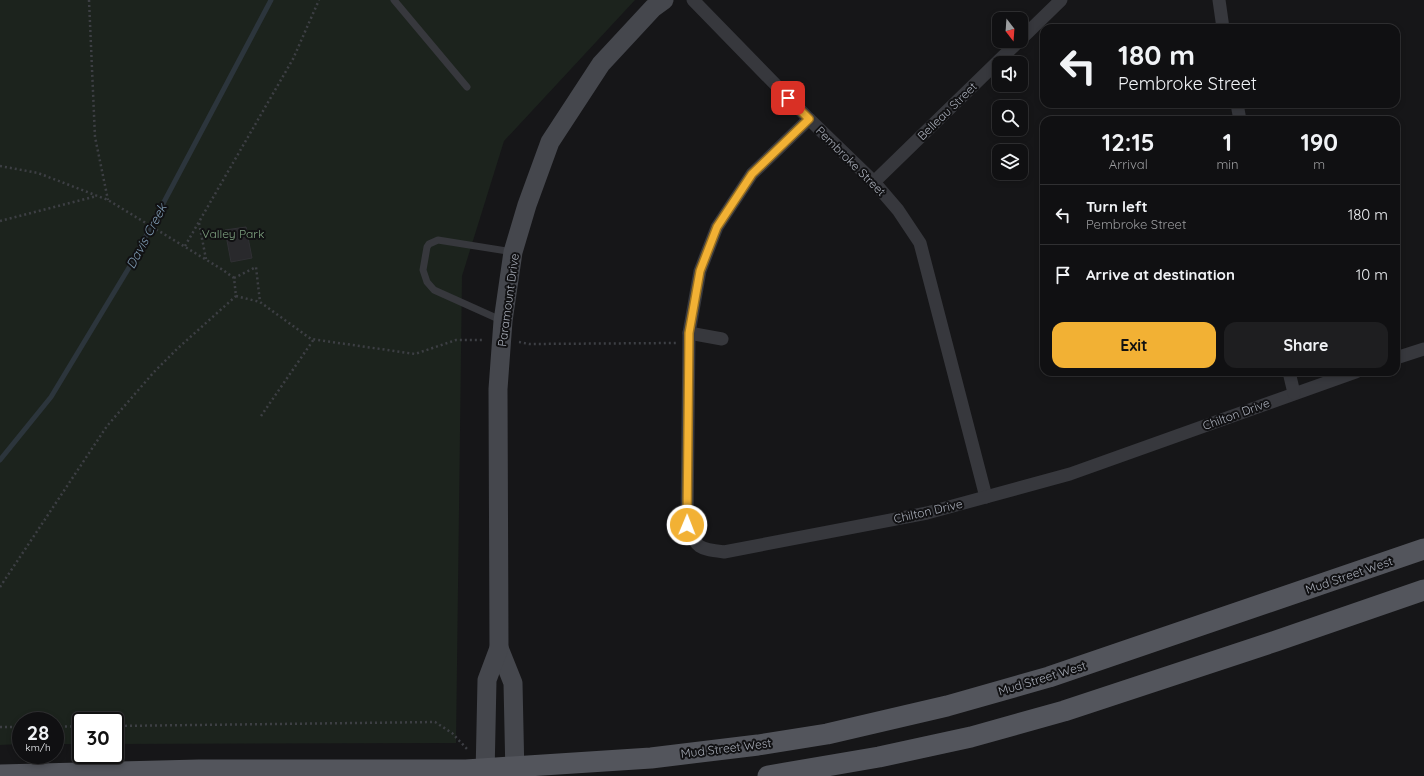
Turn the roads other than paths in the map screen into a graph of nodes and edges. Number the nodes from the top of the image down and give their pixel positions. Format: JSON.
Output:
{"nodes":[{"id":1,"x":394,"y":0,"type":"edge"},
{"id":2,"x":664,"y":0,"type":"edge"},
{"id":3,"x":693,"y":0,"type":"edge"},
{"id":4,"x":1061,"y":0,"type":"edge"},
{"id":5,"x":1218,"y":0,"type":"edge"},
{"id":6,"x":1223,"y":24,"type":"edge"},
{"id":7,"x":1028,"y":32,"type":"edge"},
{"id":8,"x":1012,"y":48,"type":"edge"},
{"id":9,"x":467,"y":87,"type":"dead end"},
{"id":10,"x":809,"y":119,"type":"junction"},
{"id":11,"x":874,"y":182,"type":"junction"},
{"id":12,"x":513,"y":252,"type":"junction"},
{"id":13,"x":502,"y":330,"type":"junction"},
{"id":14,"x":688,"y":338,"type":"junction"},
{"id":15,"x":722,"y":339,"type":"dead end"},
{"id":16,"x":1424,"y":349,"type":"edge"},
{"id":17,"x":1400,"y":357,"type":"edge"},
{"id":18,"x":1290,"y":376,"type":"edge"},
{"id":19,"x":1344,"y":376,"type":"edge"},
{"id":20,"x":1294,"y":393,"type":"junction"},
{"id":21,"x":986,"y":497,"type":"junction"},
{"id":22,"x":1424,"y":549,"type":"edge"},
{"id":23,"x":1424,"y":590,"type":"edge"},
{"id":24,"x":499,"y":648,"type":"junction"},
{"id":25,"x":515,"y":771,"type":"edge"},
{"id":26,"x":486,"y":772,"type":"edge"},
{"id":27,"x":0,"y":775,"type":"edge"},
{"id":28,"x":768,"y":776,"type":"edge"}],
"edges":[{"from":1,"to":9,"type":"lane"},
{"from":2,"to":12,"type":"main road","name":"Paramount Drive"},
{"from":3,"to":10,"type":"street","name":"Pembroke Street"},
{"from":4,"to":7,"type":"street"},
{"from":5,"to":6,"type":"street"},
{"from":8,"to":11,"type":"street","name":"Belleau Street"},
{"from":10,"to":11,"type":"street","name":"Pembroke Street"},
{"from":10,"to":14,"type":"street","name":"Chilton Drive"},
{"from":11,"to":21,"type":"street","name":"Pembroke Street"},
{"from":12,"to":13,"type":"main road","name":"Paramount Drive"},
{"from":12,"to":13,"type":"lane"},
{"from":13,"to":24,"type":"main road","name":"Paramount Drive"},
{"from":14,"to":15,"type":"street"},
{"from":14,"to":21,"type":"street","name":"Chilton Drive"},
{"from":16,"to":17,"type":"street"},
{"from":18,"to":20,"type":"street"},
{"from":19,"to":20,"type":"street","name":"Chilton Drive"},
{"from":20,"to":21,"type":"street","name":"Chilton Drive"},
{"from":22,"to":25,"type":"main road","name":"Mud Street West"},
{"from":23,"to":28,"type":"main road"},
{"from":24,"to":25,"type":"main road","name":"Paramount Drive"},
{"from":24,"to":26,"type":"main road","name":"Paramount Drive"},
{"from":25,"to":26,"type":"main road","name":"Mud Street West"},
{"from":26,"to":27,"type":"main road","name":"Mud Street West"}]}
